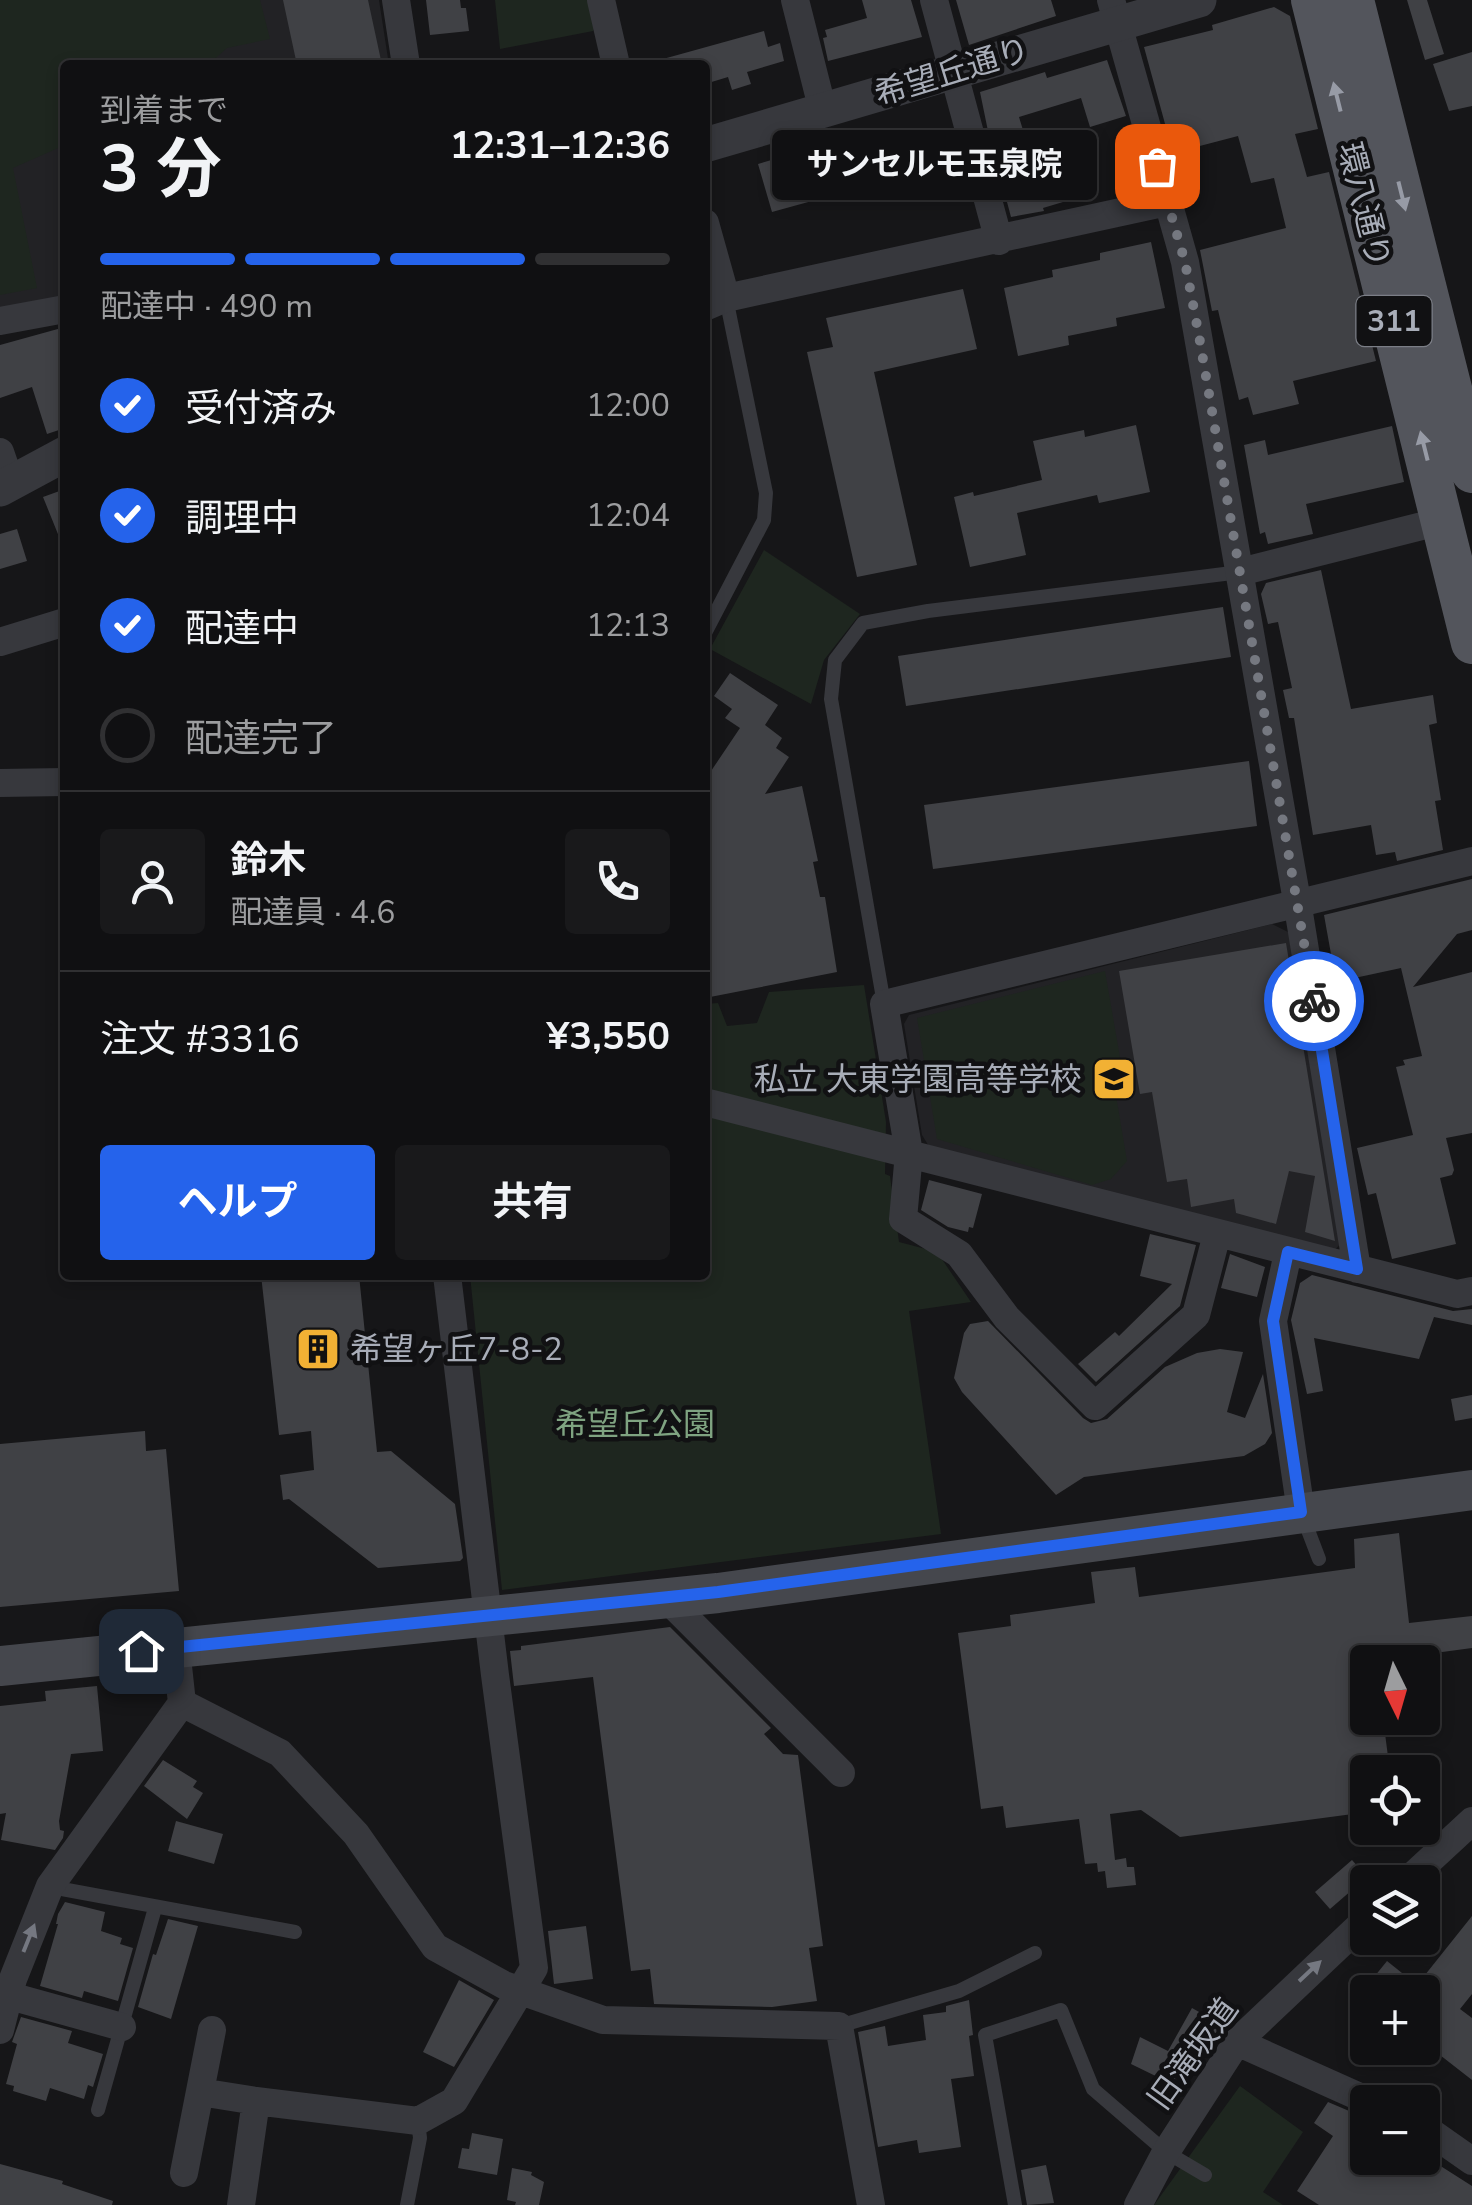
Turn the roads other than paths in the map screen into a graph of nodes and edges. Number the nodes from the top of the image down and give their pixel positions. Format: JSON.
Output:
{"nodes":[{"id":1,"x":396,"y":0,"type":"edge"},
{"id":2,"x":601,"y":0,"type":"edge"},
{"id":3,"x":794,"y":0,"type":"edge"},
{"id":4,"x":934,"y":0,"type":"edge"},
{"id":5,"x":1198,"y":0,"type":"edge"},
{"id":6,"x":1312,"y":0,"type":"edge"},
{"id":7,"x":1353,"y":0,"type":"edge"},
{"id":8,"x":1114,"y":12,"type":"edge"},
{"id":9,"x":405,"y":60,"type":"edge"},
{"id":10,"x":615,"y":60,"type":"edge"},
{"id":11,"x":955,"y":71,"type":"junction"},
{"id":12,"x":823,"y":111,"type":"junction"},
{"id":13,"x":710,"y":144,"type":"edge"},
{"id":14,"x":1166,"y":202,"type":"junction"},
{"id":15,"x":998,"y":241,"type":"junction"},
{"id":16,"x":710,"y":259,"type":"edge"},
{"id":17,"x":716,"y":302,"type":"edge"},
{"id":18,"x":60,"y":310,"type":"edge"},
{"id":19,"x":0,"y":321,"type":"edge"},
{"id":20,"x":60,"y":456,"type":"edge"},
{"id":21,"x":1472,"y":472,"type":"edge"},
{"id":22,"x":4,"y":475,"type":"edge"},
{"id":23,"x":1442,"y":522,"type":"junction"},
{"id":24,"x":1240,"y":572,"type":"junction"},
{"id":25,"x":710,"y":623,"type":"edge"},
{"id":26,"x":60,"y":624,"type":"edge"},
{"id":27,"x":0,"y":642,"type":"edge"},
{"id":28,"x":1472,"y":643,"type":"edge"},
{"id":29,"x":60,"y":782,"type":"edge"},
{"id":30,"x":0,"y":783,"type":"edge"},
{"id":31,"x":1472,"y":860,"type":"edge"},
{"id":32,"x":1297,"y":901,"type":"junction"},
{"id":33,"x":884,"y":1004,"type":"junction"},
{"id":34,"x":710,"y":1103,"type":"edge"},
{"id":35,"x":909,"y":1153,"type":"junction"},
{"id":36,"x":1216,"y":1234,"type":"junction"},
{"id":37,"x":1288,"y":1252,"type":"junction"},
{"id":38,"x":1357,"y":1269,"type":"junction"},
{"id":39,"x":448,"y":1280,"type":"edge"},
{"id":40,"x":1472,"y":1291,"type":"edge"},
{"id":41,"x":1472,"y":1490,"type":"edge"},
{"id":42,"x":1301,"y":1512,"type":"junction"},
{"id":43,"x":1319,"y":1560,"type":"dead end"},
{"id":44,"x":690,"y":1596,"type":"junction"},
{"id":45,"x":488,"y":1618,"type":"junction"},
{"id":46,"x":176,"y":1648,"type":"junction"},
{"id":47,"x":0,"y":1666,"type":"edge"},
{"id":48,"x":182,"y":1703,"type":"junction"},
{"id":49,"x":842,"y":1773,"type":"dead end"},
{"id":50,"x":1472,"y":1821,"type":"edge"},
{"id":51,"x":1424,"y":1865,"type":"edge"},
{"id":52,"x":50,"y":1886,"type":"junction"},
{"id":53,"x":155,"y":1908,"type":"junction"},
{"id":54,"x":296,"y":1932,"type":"dead end"},
{"id":55,"x":1350,"y":1935,"type":"edge"},
{"id":56,"x":1036,"y":1953,"type":"dead end"},
{"id":57,"x":8,"y":1983,"type":"edge"},
{"id":58,"x":520,"y":1991,"type":"junction"},
{"id":59,"x":122,"y":2026,"type":"junction"},
{"id":60,"x":839,"y":2026,"type":"junction"},
{"id":61,"x":0,"y":2030,"type":"edge"},
{"id":62,"x":212,"y":2030,"type":"dead end"},
{"id":63,"x":1245,"y":2033,"type":"junction"},
{"id":64,"x":1350,"y":2090,"type":"edge"},
{"id":65,"x":200,"y":2092,"type":"junction"},
{"id":66,"x":256,"y":2100,"type":"junction"},
{"id":67,"x":98,"y":2110,"type":"dead end"},
{"id":68,"x":418,"y":2121,"type":"junction"},
{"id":69,"x":1440,"y":2139,"type":"edge"},
{"id":70,"x":1166,"y":2152,"type":"junction"},
{"id":71,"x":1472,"y":2161,"type":"edge"},
{"id":72,"x":184,"y":2173,"type":"dead end"},
{"id":73,"x":1205,"y":2174,"type":"dead end"},
{"id":74,"x":242,"y":2205,"type":"edge"},
{"id":75,"x":408,"y":2205,"type":"edge"},
{"id":76,"x":871,"y":2205,"type":"edge"},
{"id":77,"x":1015,"y":2205,"type":"edge"},
{"id":78,"x":1138,"y":2205,"type":"edge"}],
"edges":[{"from":1,"to":9,"type":"street"},
{"from":2,"to":10,"type":"street"},
{"from":3,"to":12,"type":"street"},
{"from":4,"to":11,"type":"street"},
{"from":5,"to":8,"type":"street","name":"希望丘通り"},
{"from":23,"to":6,"type":"main road","name":"環八通り","number":"311","one_way":true},
{"from":7,"to":21,"type":"main road","name":"環八通り","number":"311","one_way":true},
{"from":8,"to":11,"type":"street","name":"希望丘通り"},
{"from":8,"to":14,"type":"street"},
{"from":11,"to":12,"type":"street","name":"希望丘通り"},
{"from":11,"to":15,"type":"street"},
{"from":12,"to":13,"type":"street","name":"希望丘通り"},
{"from":14,"to":15,"type":"street"},
{"from":14,"to":24,"type":"street"},
{"from":15,"to":17,"type":"street"},
{"from":16,"to":17,"type":"street"},
{"from":17,"to":25,"type":"lane"},
{"from":18,"to":19,"type":"street"},
{"from":20,"to":22,"type":"street"},
{"from":23,"to":24,"type":"street"},
{"from":23,"to":28,"type":"main road","name":"環八通り","number":"311"},
{"from":24,"to":32,"type":"street"},
{"from":24,"to":33,"type":"lane"},
{"from":26,"to":27,"type":"street"},
{"from":29,"to":30,"type":"street"},
{"from":31,"to":32,"type":"street"},
{"from":32,"to":33,"type":"street"},
{"from":32,"to":38,"type":"street"},
{"from":33,"to":35,"type":"street"},
{"from":34,"to":35,"type":"street"},
{"from":35,"to":36,"type":"street"},
{"from":35,"to":36,"type":"street"},
{"from":36,"to":37,"type":"street"},
{"from":37,"to":38,"type":"street"},
{"from":37,"to":42,"type":"street"},
{"from":38,"to":40,"type":"street"},
{"from":39,"to":45,"type":"street"},
{"from":41,"to":42,"type":"main road"},
{"from":42,"to":43,"type":"lane"},
{"from":42,"to":44,"type":"main road"},
{"from":44,"to":45,"type":"main road"},
{"from":44,"to":49,"type":"street"},
{"from":45,"to":46,"type":"main road"},
{"from":45,"to":58,"type":"street"},
{"from":46,"to":47,"type":"main road"},
{"from":46,"to":48,"type":"street"},
{"from":48,"to":52,"type":"street"},
{"from":48,"to":58,"type":"street"},
{"from":50,"to":51,"type":"street"},
{"from":52,"to":53,"type":"lane"},
{"from":57,"to":52,"type":"street","one_way":true},
{"from":53,"to":54,"type":"lane"},
{"from":53,"to":59,"type":"lane"},
{"from":63,"to":55,"type":"street","name":"旧滝坂道","one_way":true},
{"from":56,"to":60,"type":"lane"},
{"from":57,"to":59,"type":"street"},
{"from":57,"to":61,"type":"street"},
{"from":58,"to":60,"type":"street"},
{"from":58,"to":68,"type":"street"},
{"from":59,"to":67,"type":"lane"},
{"from":60,"to":76,"type":"street"},
{"from":62,"to":65,"type":"street"},
{"from":63,"to":64,"type":"street"},
{"from":63,"to":70,"type":"street","name":"旧滝坂道"},
{"from":65,"to":66,"type":"street"},
{"from":65,"to":72,"type":"street"},
{"from":66,"to":68,"type":"street"},
{"from":66,"to":74,"type":"street"},
{"from":68,"to":75,"type":"lane"},
{"from":69,"to":71,"type":"street"},
{"from":70,"to":73,"type":"lane"},
{"from":70,"to":77,"type":"lane"},
{"from":70,"to":78,"type":"street","name":"旧滝坂道"}]}
